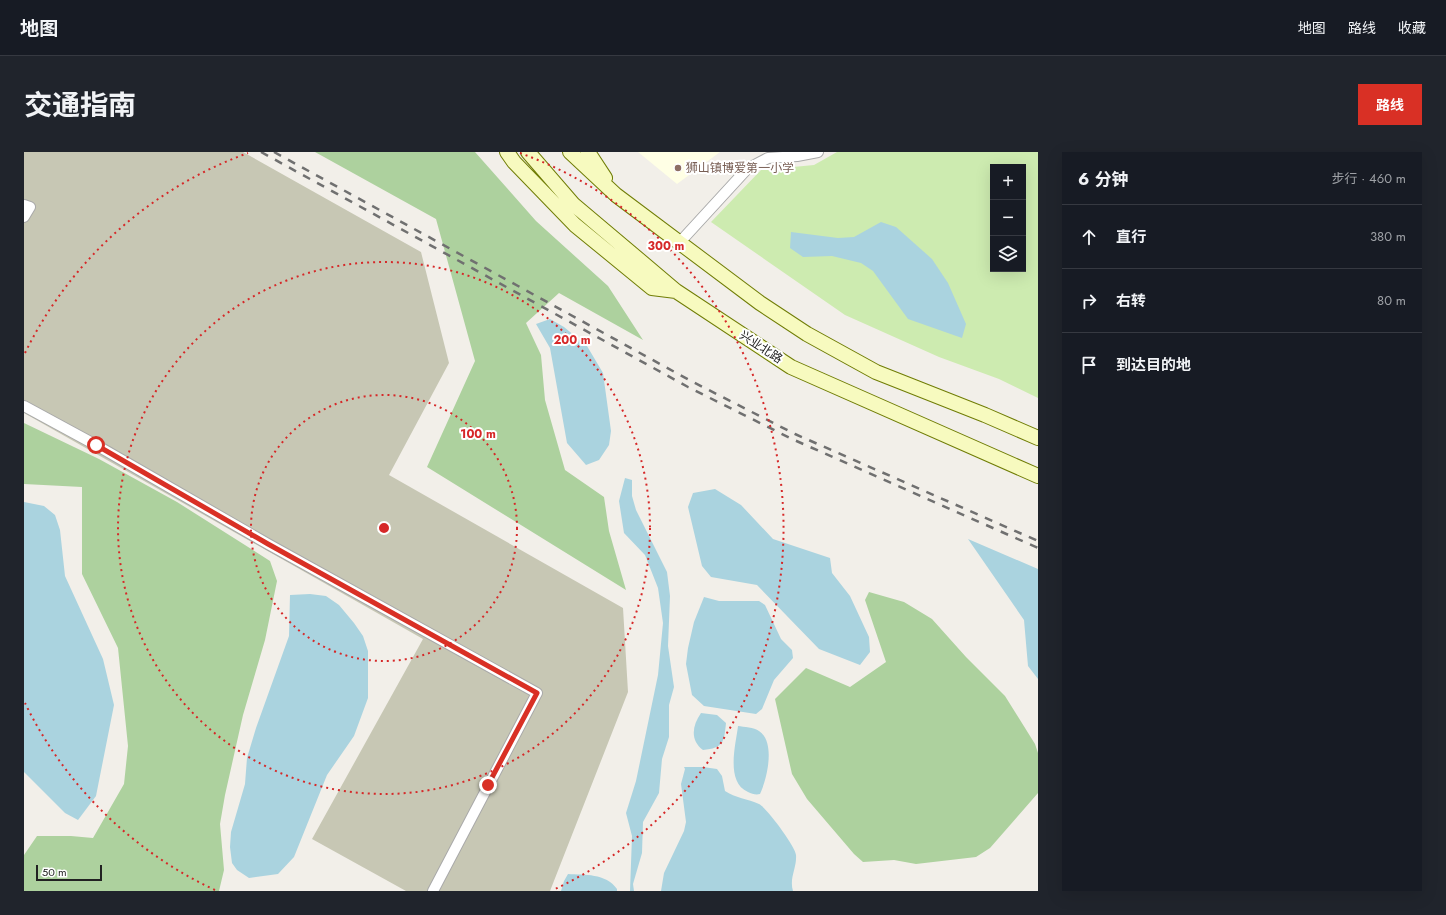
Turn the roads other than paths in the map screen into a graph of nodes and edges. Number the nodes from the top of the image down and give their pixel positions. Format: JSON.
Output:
{"nodes":[{"id":1,"x":506,"y":152,"type":"edge"},
{"id":2,"x":528,"y":152,"type":"edge"},
{"id":3,"x":570,"y":152,"type":"edge"},
{"id":4,"x":588,"y":152,"type":"edge"},
{"id":5,"x":818,"y":152,"type":"edge"},
{"id":6,"x":616,"y":195,"type":"junction"},
{"id":7,"x":24,"y":204,"type":"edge"},
{"id":8,"x":24,"y":217,"type":"edge"},
{"id":9,"x":680,"y":242,"type":"junction"},
{"id":10,"x":676,"y":291,"type":"junction"},
{"id":11,"x":24,"y":406,"type":"edge"},
{"id":12,"x":1038,"y":438,"type":"edge"},
{"id":13,"x":1038,"y":476,"type":"edge"},
{"id":14,"x":433,"y":891,"type":"edge"}],
"edges":[{"from":1,"to":10,"type":"main road"},
{"from":2,"to":10,"type":"main road","name":"兴业北路"},
{"from":3,"to":6,"type":"main road"},
{"from":4,"to":6,"type":"main road"},
{"from":5,"to":9,"type":"street"},
{"from":6,"to":9,"type":"main road"},
{"from":7,"to":8,"type":"street"},
{"from":9,"to":12,"type":"main road"},
{"from":10,"to":13,"type":"main road","name":"兴业北路"},
{"from":11,"to":14,"type":"street"}]}
